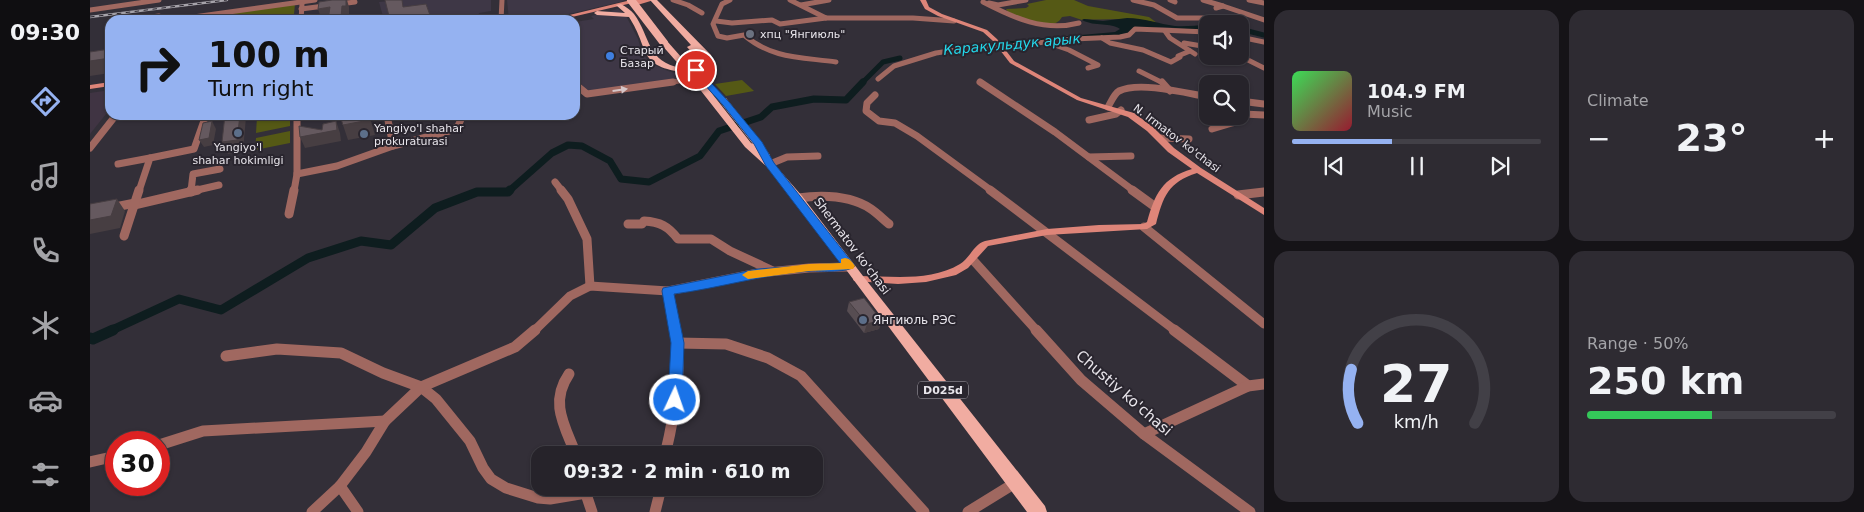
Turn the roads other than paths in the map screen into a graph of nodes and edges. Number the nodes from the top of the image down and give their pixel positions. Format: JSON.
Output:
{"nodes":[{"id":1,"x":159,"y":0,"type":"edge"},
{"id":2,"x":315,"y":0,"type":"edge"},
{"id":3,"x":502,"y":0,"type":"edge"},
{"id":4,"x":638,"y":0,"type":"edge"},
{"id":5,"x":650,"y":0,"type":"edge"},
{"id":6,"x":673,"y":0,"type":"edge"},
{"id":7,"x":730,"y":0,"type":"edge"},
{"id":8,"x":790,"y":0,"type":"edge"},
{"id":9,"x":829,"y":0,"type":"edge"},
{"id":10,"x":923,"y":0,"type":"edge"},
{"id":11,"x":1026,"y":0,"type":"edge"},
{"id":12,"x":1133,"y":0,"type":"edge"},
{"id":13,"x":1203,"y":0,"type":"edge"},
{"id":14,"x":1249,"y":0,"type":"edge"},
{"id":15,"x":981,"y":1,"type":"edge"},
{"id":16,"x":302,"y":2,"type":"junction"},
{"id":17,"x":355,"y":2,"type":"dead end"},
{"id":18,"x":1264,"y":3,"type":"edge"},
{"id":19,"x":626,"y":4,"type":"edge"},
{"id":20,"x":800,"y":5,"type":"junction"},
{"id":21,"x":1223,"y":6,"type":"junction"},
{"id":22,"x":1216,"y":8,"type":"dead end"},
{"id":23,"x":90,"y":10,"type":"edge"},
{"id":24,"x":301,"y":10,"type":"junction"},
{"id":25,"x":597,"y":13,"type":"junction"},
{"id":26,"x":702,"y":13,"type":"dead end"},
{"id":27,"x":208,"y":15,"type":"edge"},
{"id":28,"x":301,"y":15,"type":"edge"},
{"id":29,"x":501,"y":15,"type":"edge"},
{"id":30,"x":575,"y":15,"type":"edge"},
{"id":31,"x":631,"y":15,"type":"junction"},
{"id":32,"x":580,"y":17,"type":"edge"},
{"id":33,"x":826,"y":18,"type":"junction"},
{"id":34,"x":1199,"y":18,"type":"edge"},
{"id":35,"x":1264,"y":20,"type":"edge"},
{"id":36,"x":716,"y":21,"type":"junction"},
{"id":37,"x":954,"y":21,"type":"junction"},
{"id":38,"x":1079,"y":23,"type":"dead end"},
{"id":39,"x":1165,"y":31,"type":"junction"},
{"id":40,"x":1199,"y":32,"type":"edge"},
{"id":41,"x":1102,"y":38,"type":"junction"},
{"id":42,"x":1249,"y":39,"type":"edge"},
{"id":43,"x":1045,"y":42,"type":"junction"},
{"id":44,"x":1264,"y":42,"type":"edge"},
{"id":45,"x":668,"y":43,"type":"junction"},
{"id":46,"x":1184,"y":43,"type":"dead end"},
{"id":47,"x":1199,"y":46,"type":"edge"},
{"id":48,"x":1000,"y":47,"type":"junction"},
{"id":49,"x":1190,"y":50,"type":"junction"},
{"id":50,"x":1195,"y":54,"type":"dead end"},
{"id":51,"x":681,"y":58,"type":"junction"},
{"id":52,"x":1249,"y":60,"type":"edge"},
{"id":53,"x":836,"y":62,"type":"dead end"},
{"id":54,"x":1088,"y":68,"type":"dead end"},
{"id":55,"x":1264,"y":68,"type":"edge"},
{"id":56,"x":1139,"y":71,"type":"dead end"},
{"id":57,"x":694,"y":74,"type":"junction"},
{"id":58,"x":878,"y":79,"type":"dead end"},
{"id":59,"x":980,"y":82,"type":"dead end"},
{"id":60,"x":105,"y":84,"type":"edge"},
{"id":61,"x":90,"y":86,"type":"edge"},
{"id":62,"x":580,"y":88,"type":"edge"},
{"id":63,"x":1170,"y":91,"type":"junction"},
{"id":64,"x":875,"y":95,"type":"dead end"},
{"id":65,"x":1199,"y":96,"type":"edge"},
{"id":66,"x":1264,"y":98,"type":"edge"},
{"id":67,"x":1249,"y":102,"type":"edge"},
{"id":68,"x":1249,"y":102,"type":"edge"},
{"id":69,"x":1264,"y":104,"type":"edge"},
{"id":70,"x":1108,"y":107,"type":"junction"},
{"id":71,"x":1121,"y":110,"type":"junction"},
{"id":72,"x":1249,"y":113,"type":"edge"},
{"id":73,"x":1264,"y":115,"type":"edge"},
{"id":74,"x":112,"y":120,"type":"edge"},
{"id":75,"x":204,"y":120,"type":"edge"},
{"id":76,"x":297,"y":120,"type":"edge"},
{"id":77,"x":388,"y":120,"type":"edge"},
{"id":78,"x":462,"y":120,"type":"edge"},
{"id":79,"x":1089,"y":120,"type":"dead end"},
{"id":80,"x":1225,"y":125,"type":"edge"},
{"id":81,"x":1212,"y":129,"type":"dead end"},
{"id":82,"x":1160,"y":138,"type":"junction"},
{"id":83,"x":1189,"y":139,"type":"dead end"},
{"id":84,"x":393,"y":146,"type":"junction"},
{"id":85,"x":90,"y":148,"type":"edge"},
{"id":86,"x":818,"y":156,"type":"dead end"},
{"id":87,"x":1131,"y":156,"type":"dead end"},
{"id":88,"x":1088,"y":157,"type":"junction"},
{"id":89,"x":150,"y":158,"type":"junction"},
{"id":90,"x":118,"y":164,"type":"dead end"},
{"id":91,"x":770,"y":164,"type":"junction"},
{"id":92,"x":220,"y":169,"type":"dead end"},
{"id":93,"x":1198,"y":170,"type":"junction"},
{"id":94,"x":297,"y":174,"type":"junction"},
{"id":95,"x":555,"y":182,"type":"dead end"},
{"id":96,"x":219,"y":185,"type":"dead end"},
{"id":97,"x":190,"y":192,"type":"junction"},
{"id":98,"x":1264,"y":192,"type":"edge"},
{"id":99,"x":1238,"y":195,"type":"junction"},
{"id":100,"x":798,"y":198,"type":"junction"},
{"id":101,"x":135,"y":204,"type":"junction"},
{"id":102,"x":1154,"y":206,"type":"junction"},
{"id":103,"x":90,"y":212,"type":"edge"},
{"id":104,"x":1264,"y":212,"type":"edge"},
{"id":105,"x":289,"y":214,"type":"dead end"},
{"id":106,"x":628,"y":224,"type":"dead end"},
{"id":107,"x":889,"y":224,"type":"dead end"},
{"id":108,"x":1144,"y":227,"type":"junction"},
{"id":109,"x":1047,"y":232,"type":"junction"},
{"id":110,"x":124,"y":236,"type":"dead end"},
{"id":111,"x":972,"y":260,"type":"junction"},
{"id":112,"x":773,"y":271,"type":"junction"},
{"id":113,"x":854,"y":273,"type":"junction"},
{"id":114,"x":590,"y":286,"type":"junction"},
{"id":115,"x":668,"y":291,"type":"junction"},
{"id":116,"x":1264,"y":324,"type":"edge"},
{"id":117,"x":678,"y":343,"type":"junction"},
{"id":118,"x":226,"y":356,"type":"dead end"},
{"id":119,"x":569,"y":374,"type":"dead end"},
{"id":120,"x":1264,"y":384,"type":"edge"},
{"id":121,"x":1248,"y":386,"type":"junction"},
{"id":122,"x":421,"y":387,"type":"junction"},
{"id":123,"x":385,"y":421,"type":"junction"},
{"id":124,"x":1144,"y":434,"type":"junction"},
{"id":125,"x":170,"y":442,"type":"edge"},
{"id":126,"x":573,"y":446,"type":"edge"},
{"id":127,"x":667,"y":446,"type":"edge"},
{"id":128,"x":105,"y":459,"type":"edge"},
{"id":129,"x":90,"y":462,"type":"edge"},
{"id":130,"x":1015,"y":482,"type":"junction"},
{"id":131,"x":340,"y":486,"type":"junction"},
{"id":132,"x":531,"y":496,"type":"edge"},
{"id":133,"x":532,"y":496,"type":"edge"},
{"id":134,"x":562,"y":496,"type":"edge"},
{"id":135,"x":587,"y":496,"type":"edge"},
{"id":136,"x":659,"y":496,"type":"edge"},
{"id":137,"x":312,"y":512,"type":"edge"},
{"id":138,"x":358,"y":512,"type":"edge"},
{"id":139,"x":592,"y":512,"type":"edge"},
{"id":140,"x":655,"y":512,"type":"edge"},
{"id":141,"x":924,"y":512,"type":"edge"},
{"id":142,"x":968,"y":512,"type":"edge"},
{"id":143,"x":1038,"y":512,"type":"edge"},
{"id":144,"x":1250,"y":512,"type":"edge"}],
"edges":[{"from":1,"to":23,"type":"street"},
{"from":2,"to":16,"type":"street"},
{"from":3,"to":29,"type":"street"},
{"from":4,"to":19,"type":"street"},
{"from":4,"to":45,"type":"main road"},
{"from":5,"to":19,"type":"street"},
{"from":5,"to":51,"type":"main road"},
{"from":5,"to":57,"type":"main road"},
{"from":6,"to":26,"type":"street"},
{"from":7,"to":36,"type":"street"},
{"from":8,"to":20,"type":"street"},
{"from":9,"to":20,"type":"street"},
{"from":10,"to":37,"type":"street","name":"N. Irmatov ko'chasi"},
{"from":11,"to":15,"type":"street"},
{"from":12,"to":34,"type":"street"},
{"from":13,"to":21,"type":"street"},
{"from":14,"to":18,"type":"street"},
{"from":15,"to":38,"type":"street"},
{"from":16,"to":24,"type":"street"},
{"from":16,"to":27,"type":"street"},
{"from":17,"to":24,"type":"street"},
{"from":19,"to":25,"type":"street"},
{"from":19,"to":30,"type":"street"},
{"from":19,"to":31,"type":"main road"},
{"from":19,"to":45,"type":"main road","bridge":true},
{"from":19,"to":51,"type":"main road"},
{"from":20,"to":33,"type":"street"},
{"from":21,"to":22,"type":"street"},
{"from":21,"to":35,"type":"street"},
{"from":24,"to":28,"type":"street"},
{"from":25,"to":31,"type":"main road"},
{"from":25,"to":32,"type":"street"},
{"from":31,"to":57,"type":"main road"},
{"from":33,"to":36,"type":"street"},
{"from":33,"to":37,"type":"street"},
{"from":36,"to":53,"type":"street"},
{"from":37,"to":48,"type":"street","name":"N. Irmatov ko'chasi"},
{"from":39,"to":40,"type":"street"},
{"from":39,"to":41,"type":"street"},
{"from":39,"to":49,"type":"street"},
{"from":41,"to":43,"type":"street"},
{"from":41,"to":49,"type":"street"},
{"from":42,"to":44,"type":"street"},
{"from":43,"to":48,"type":"street"},
{"from":43,"to":54,"type":"street"},
{"from":45,"to":51,"type":"main road"},
{"from":46,"to":47,"type":"street"},
{"from":48,"to":58,"type":"street"},
{"from":48,"to":70,"type":"street","name":"N. Irmatov ko'chasi"},
{"from":49,"to":50,"type":"street"},
{"from":51,"to":57,"type":"main road"},
{"from":52,"to":55,"type":"street"},
{"from":56,"to":63,"type":"street"},
{"from":62,"to":57,"type":"street","one_way":true},
{"from":57,"to":91,"type":"main road","name":"Shermatov ko'chasi","number":"D025d"},
{"from":59,"to":88,"type":"street"},
{"from":60,"to":61,"type":"street"},
{"from":63,"to":65,"type":"street"},
{"from":63,"to":70,"type":"street"},
{"from":64,"to":109,"type":"street"},
{"from":66,"to":67,"type":"street"},
{"from":68,"to":69,"type":"street"},
{"from":70,"to":71,"type":"street","name":"N. Irmatov ko'chasi"},
{"from":71,"to":79,"type":"street"},
{"from":71,"to":82,"type":"street","name":"N. Irmatov ko'chasi"},
{"from":72,"to":73,"type":"street"},
{"from":74,"to":85,"type":"street"},
{"from":75,"to":89,"type":"street"},
{"from":76,"to":94,"type":"street"},
{"from":77,"to":84,"type":"street"},
{"from":78,"to":84,"type":"street"},
{"from":80,"to":81,"type":"street"},
{"from":82,"to":83,"type":"street"},
{"from":82,"to":93,"type":"street","name":"N. Irmatov ko'chasi"},
{"from":84,"to":94,"type":"street"},
{"from":86,"to":91,"type":"street"},
{"from":87,"to":88,"type":"street"},
{"from":88,"to":102,"type":"street"},
{"from":89,"to":90,"type":"street"},
{"from":89,"to":101,"type":"street"},
{"from":91,"to":100,"type":"main road","name":"Shermatov ko'chasi","number":"D025d"},
{"from":92,"to":97,"type":"street"},
{"from":93,"to":99,"type":"street","name":"N. Irmatov ko'chasi"},
{"from":93,"to":102,"type":"street"},
{"from":94,"to":105,"type":"street"},
{"from":95,"to":114,"type":"street"},
{"from":96,"to":97,"type":"street"},
{"from":97,"to":101,"type":"street"},
{"from":98,"to":99,"type":"street"},
{"from":99,"to":104,"type":"street","name":"N. Irmatov ko'chasi"},
{"from":100,"to":107,"type":"street"},
{"from":100,"to":113,"type":"main road","name":"Shermatov ko'chasi","number":"D025d"},
{"from":101,"to":103,"type":"street"},
{"from":101,"to":110,"type":"street"},
{"from":102,"to":108,"type":"street"},
{"from":106,"to":112,"type":"street"},
{"from":108,"to":109,"type":"street"},
{"from":108,"to":116,"type":"street"},
{"from":109,"to":111,"type":"street"},
{"from":109,"to":121,"type":"street"},
{"from":111,"to":113,"type":"street"},
{"from":111,"to":124,"type":"street","name":"Chustiy ko'chasi"},
{"from":112,"to":113,"type":"street"},
{"from":112,"to":115,"type":"street"},
{"from":113,"to":130,"type":"main road","name":"Shermatov ko'chasi","number":"D025d"},
{"from":114,"to":115,"type":"street"},
{"from":114,"to":122,"type":"street"},
{"from":115,"to":117,"type":"street"},
{"from":117,"to":127,"type":"street"},
{"from":117,"to":141,"type":"street"},
{"from":118,"to":122,"type":"street"},
{"from":119,"to":126,"type":"street"},
{"from":120,"to":121,"type":"street"},
{"from":121,"to":124,"type":"street"},
{"from":122,"to":123,"type":"street"},
{"from":122,"to":132,"type":"street"},
{"from":123,"to":125,"type":"street"},
{"from":123,"to":131,"type":"street"},
{"from":124,"to":144,"type":"street","name":"Chustiy ko'chasi"},
{"from":128,"to":129,"type":"street"},
{"from":130,"to":142,"type":"street"},
{"from":130,"to":143,"type":"main road","name":"Shermatov ko'chasi","number":"D025d"},
{"from":131,"to":137,"type":"street"},
{"from":131,"to":138,"type":"street"},
{"from":133,"to":134,"type":"street"},
{"from":135,"to":139,"type":"street"},
{"from":136,"to":140,"type":"street"}]}
